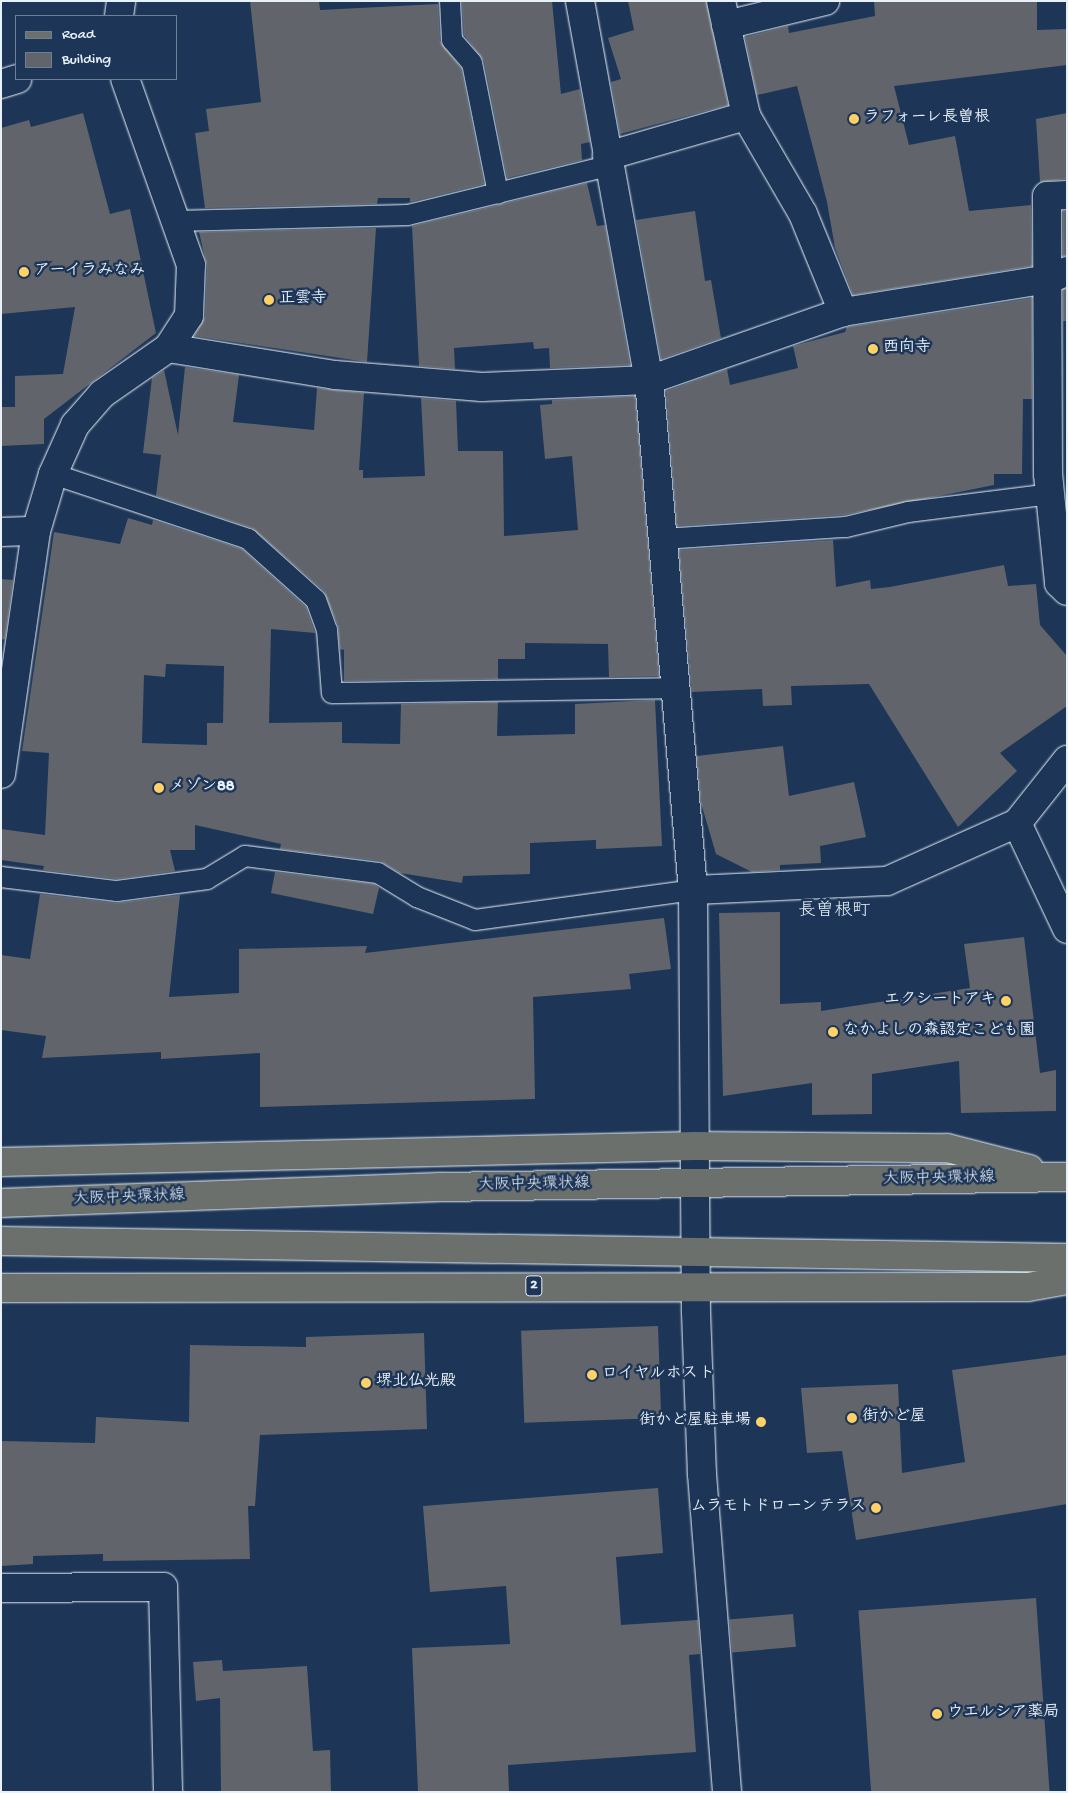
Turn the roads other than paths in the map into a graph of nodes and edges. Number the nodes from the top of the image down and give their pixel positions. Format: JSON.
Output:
{"nodes":[{"id":1,"x":121,"y":1,"type":"edge"},
{"id":2,"x":450,"y":1,"type":"edge"},
{"id":3,"x":580,"y":1,"type":"edge"},
{"id":4,"x":825,"y":1,"type":"edge"},
{"id":5,"x":724,"y":13,"type":"edge"},
{"id":6,"x":119,"y":15,"type":"edge"},
{"id":7,"x":15,"y":80,"type":"edge"},
{"id":8,"x":125,"y":80,"type":"edge"},
{"id":9,"x":1,"y":84,"type":"edge"},
{"id":10,"x":746,"y":116,"type":"junction"},
{"id":11,"x":608,"y":161,"type":"junction"},
{"id":12,"x":498,"y":193,"type":"junction"},
{"id":13,"x":1067,"y":195,"type":"edge"},
{"id":14,"x":176,"y":221,"type":"junction"},
{"id":15,"x":1058,"y":275,"type":"edge"},
{"id":16,"x":843,"y":312,"type":"junction"},
{"id":17,"x":168,"y":348,"type":"junction"},
{"id":18,"x":649,"y":380,"type":"junction"},
{"id":19,"x":53,"y":474,"type":"junction"},
{"id":20,"x":1050,"y":494,"type":"junction"},
{"id":21,"x":36,"y":531,"type":"junction"},
{"id":22,"x":1,"y":532,"type":"edge"},
{"id":23,"x":663,"y":539,"type":"junction"},
{"id":24,"x":1067,"y":591,"type":"edge"},
{"id":25,"x":676,"y":688,"type":"junction"},
{"id":26,"x":1067,"y":760,"type":"edge"},
{"id":27,"x":1,"y":774,"type":"edge"},
{"id":28,"x":1017,"y":823,"type":"junction"},
{"id":29,"x":1,"y":877,"type":"edge"},
{"id":30,"x":693,"y":890,"type":"junction"},
{"id":31,"x":1067,"y":929,"type":"edge"},
{"id":32,"x":695,"y":1146,"type":"junction"},
{"id":33,"x":1,"y":1162,"type":"edge"},
{"id":34,"x":1065,"y":1177,"type":"edge"},
{"id":35,"x":695,"y":1185,"type":"junction"},
{"id":36,"x":1,"y":1203,"type":"edge"},
{"id":37,"x":1,"y":1241,"type":"edge"},
{"id":38,"x":696,"y":1250,"type":"junction"},
{"id":39,"x":1067,"y":1258,"type":"edge"},
{"id":40,"x":1067,"y":1280,"type":"edge"},
{"id":41,"x":695,"y":1286,"type":"junction"},
{"id":42,"x":1,"y":1288,"type":"edge"},
{"id":43,"x":1,"y":1588,"type":"edge"},
{"id":44,"x":168,"y":1792,"type":"edge"},
{"id":45,"x":727,"y":1792,"type":"edge"}],
"edges":[{"from":1,"to":6,"type":"street"},
{"from":2,"to":12,"type":"lane"},
{"from":3,"to":11,"type":"street"},
{"from":4,"to":5,"type":"street"},
{"from":5,"to":10,"type":"street"},
{"from":7,"to":9,"type":"street"},
{"from":8,"to":14,"type":"street"},
{"from":10,"to":11,"type":"street"},
{"from":10,"to":16,"type":"street"},
{"from":11,"to":12,"type":"lane"},
{"from":11,"to":18,"type":"street"},
{"from":12,"to":14,"type":"lane"},
{"from":13,"to":15,"type":"street"},
{"from":14,"to":17,"type":"street"},
{"from":15,"to":16,"type":"street"},
{"from":15,"to":20,"type":"street"},
{"from":16,"to":18,"type":"street"},
{"from":17,"to":18,"type":"street"},
{"from":17,"to":19,"type":"street"},
{"from":18,"to":23,"type":"street"},
{"from":19,"to":21,"type":"street"},
{"from":19,"to":25,"type":"lane"},
{"from":20,"to":23,"type":"lane"},
{"from":20,"to":24,"type":"street"},
{"from":21,"to":22,"type":"street"},
{"from":21,"to":27,"type":"street"},
{"from":23,"to":25,"type":"street"},
{"from":25,"to":30,"type":"street"},
{"from":26,"to":28,"type":"street"},
{"from":28,"to":30,"type":"street"},
{"from":28,"to":31,"type":"street"},
{"from":29,"to":30,"type":"lane"},
{"from":30,"to":32,"type":"street"},
{"from":32,"to":33,"type":"main road"},
{"from":32,"to":34,"type":"main road"},
{"from":32,"to":35,"type":"street"},
{"from":34,"to":35,"type":"main road","name":"大阪中央環状線"},
{"from":35,"to":36,"type":"main road","name":"大阪中央環状線"},
{"from":35,"to":38,"type":"street"},
{"from":37,"to":38,"type":"main road"},
{"from":38,"to":39,"type":"main road"},
{"from":38,"to":41,"type":"street"},
{"from":40,"to":41,"type":"main road","number":"2"},
{"from":41,"to":42,"type":"main road","number":"2"},
{"from":41,"to":45,"type":"street"},
{"from":43,"to":44,"type":"street"}]}
